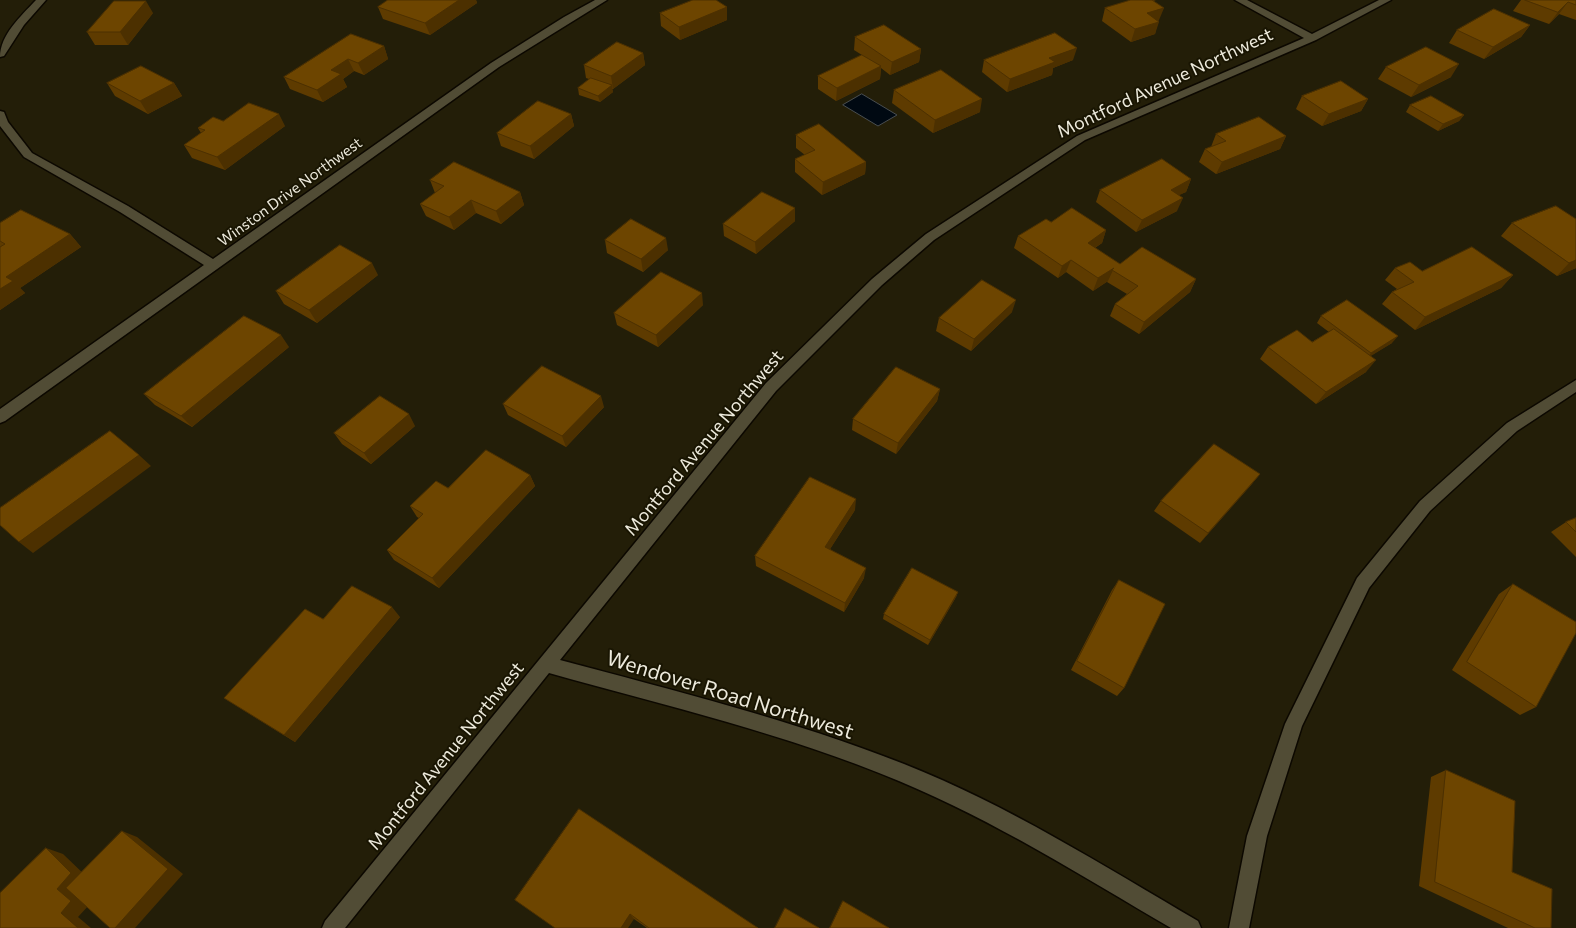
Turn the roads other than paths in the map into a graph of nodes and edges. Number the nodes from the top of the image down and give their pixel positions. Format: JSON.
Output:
{"nodes":[{"id":1,"x":41,"y":0,"type":"edge"},
{"id":2,"x":602,"y":0,"type":"edge"},
{"id":3,"x":1240,"y":0,"type":"edge"},
{"id":4,"x":1386,"y":0,"type":"edge"},
{"id":5,"x":1312,"y":38,"type":"junction"},
{"id":6,"x":0,"y":54,"type":"edge"},
{"id":7,"x":0,"y":114,"type":"edge"},
{"id":8,"x":215,"y":266,"type":"junction"},
{"id":9,"x":1576,"y":385,"type":"edge"},
{"id":10,"x":0,"y":417,"type":"edge"},
{"id":11,"x":545,"y":664,"type":"junction"},
{"id":12,"x":332,"y":928,"type":"edge"},
{"id":13,"x":1191,"y":928,"type":"edge"},
{"id":14,"x":1239,"y":928,"type":"edge"}],
"edges":[{"from":1,"to":6,"type":"street"},
{"from":2,"to":8,"type":"street","name":"Winston Drive Northwest"},
{"from":3,"to":5,"type":"street"},
{"from":4,"to":5,"type":"street","name":"Montford Avenue Northwest"},
{"from":5,"to":11,"type":"street","name":"Montford Avenue Northwest"},
{"from":7,"to":8,"type":"street"},
{"from":8,"to":10,"type":"street","name":"Winston Drive Northwest"},
{"from":9,"to":14,"type":"street"},
{"from":11,"to":12,"type":"street","name":"Montford Avenue Northwest"},
{"from":11,"to":13,"type":"street","name":"Wendover Road Northwest"}]}
